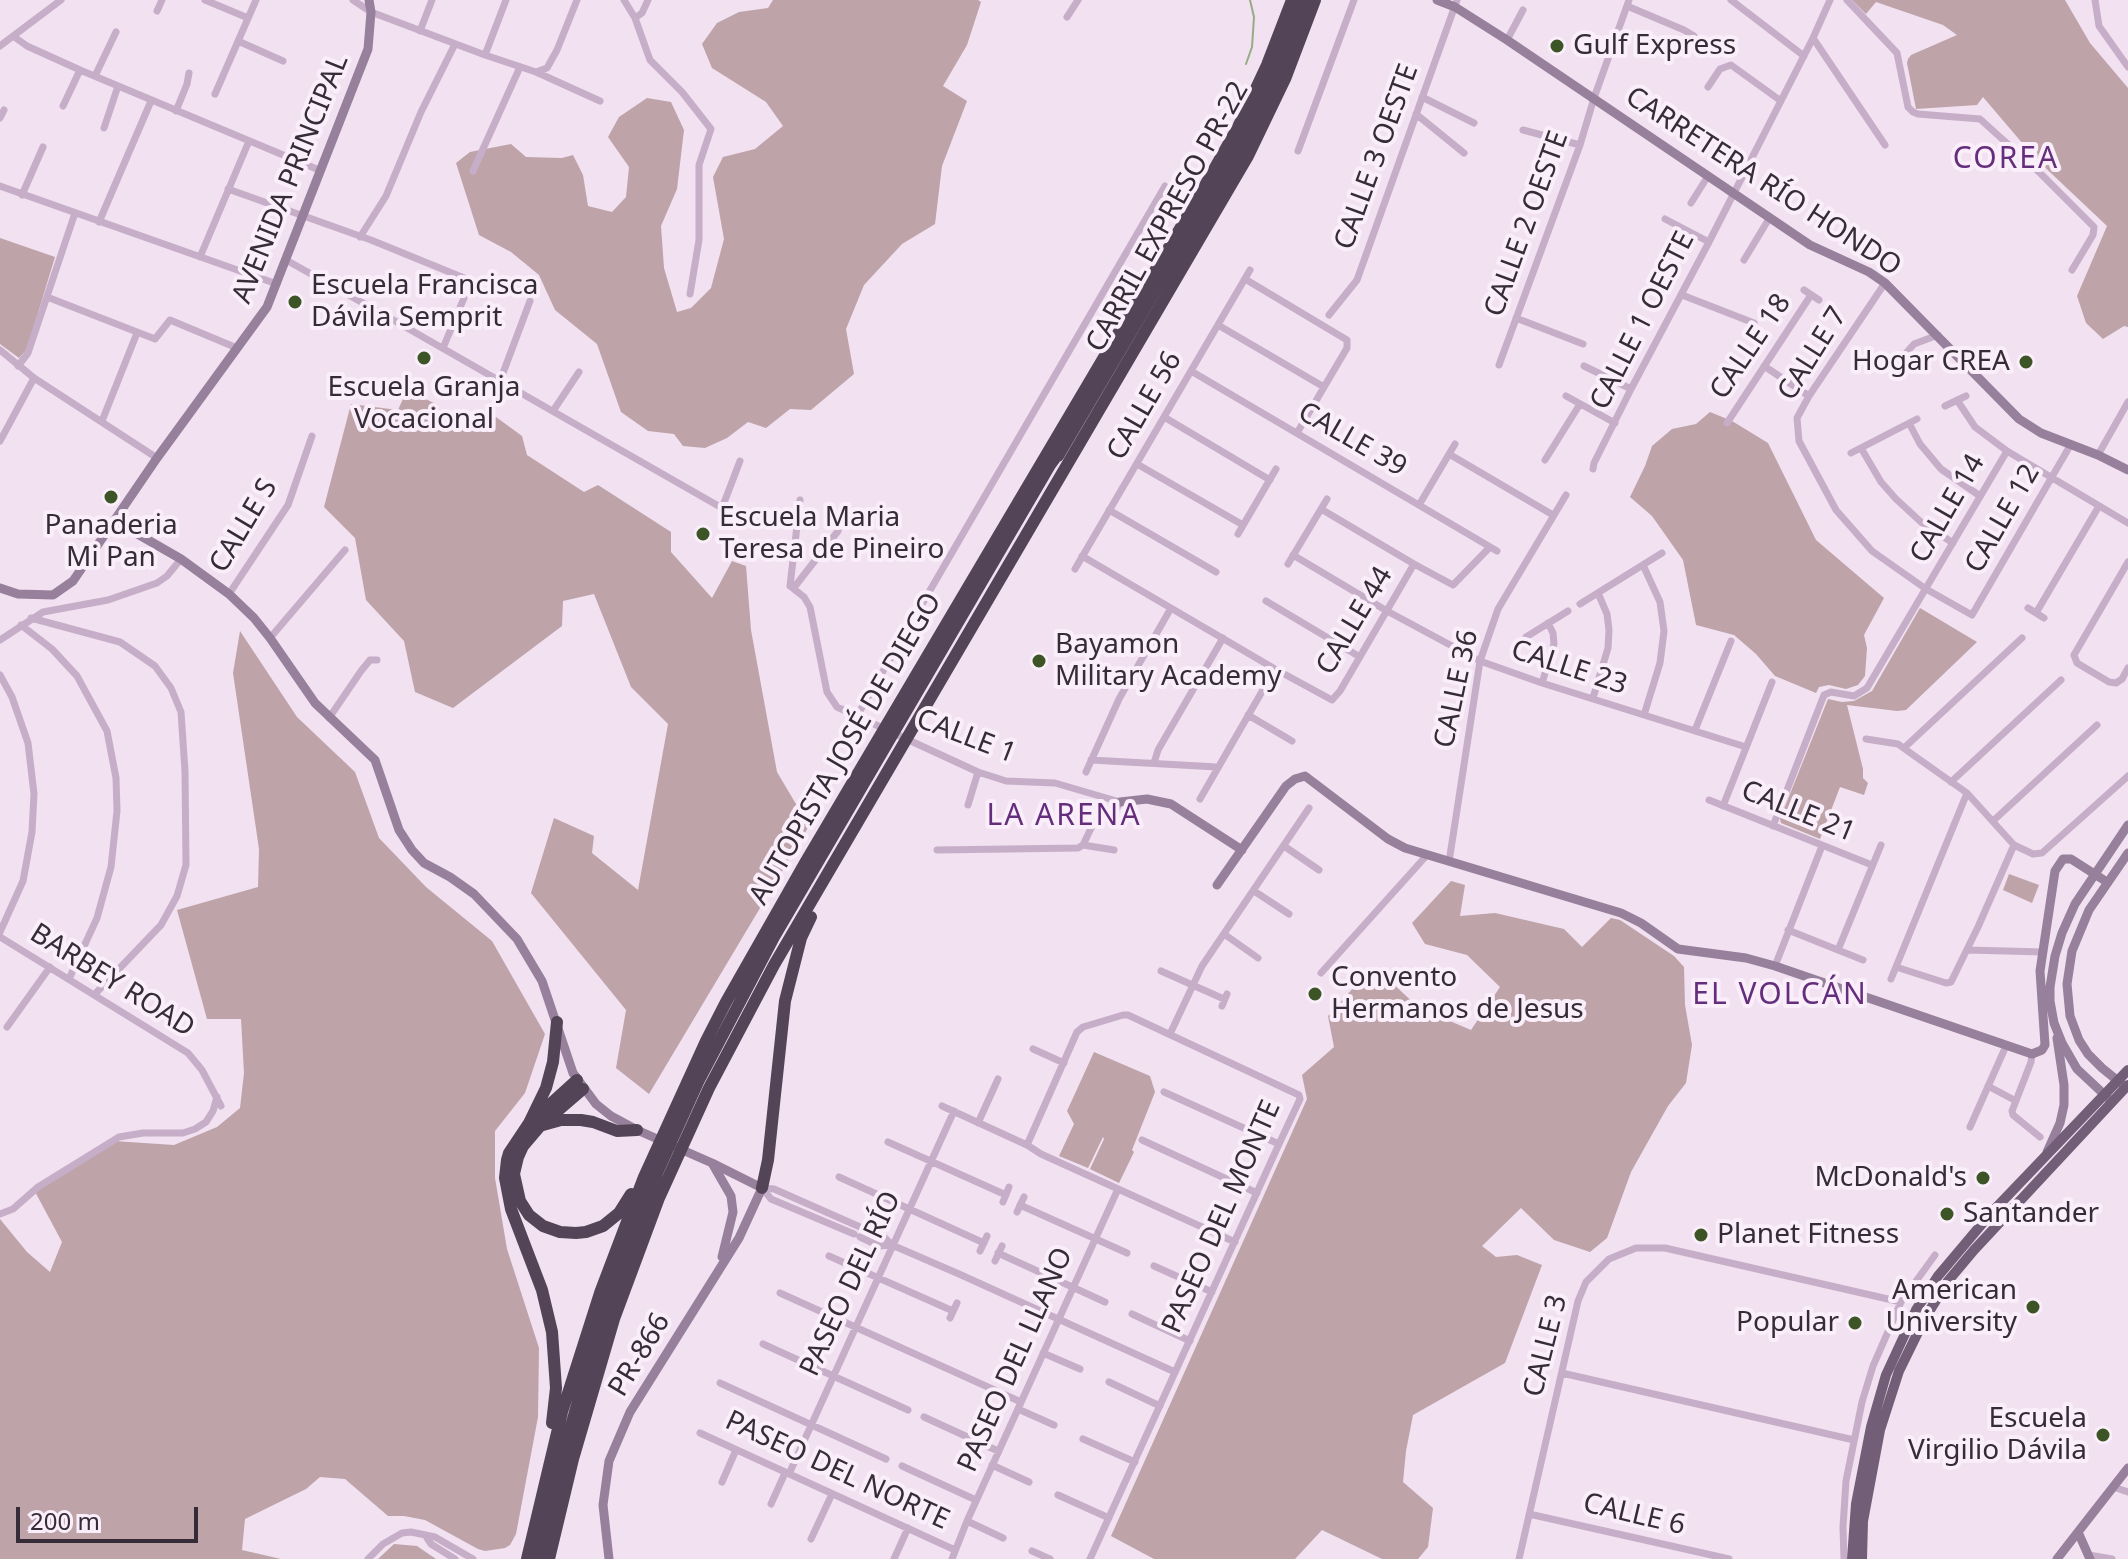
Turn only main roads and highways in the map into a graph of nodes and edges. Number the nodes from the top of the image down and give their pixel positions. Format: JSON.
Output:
{"nodes":[{"id":1,"x":1292,"y":0,"type":"edge"},
{"id":2,"x":1311,"y":1,"type":"edge"},
{"id":3,"x":855,"y":826,"type":"junction"},
{"id":4,"x":557,"y":1022,"type":"road end"},
{"id":5,"x":2128,"y":1070,"type":"edge"},
{"id":6,"x":580,"y":1084,"type":"road end"},
{"id":7,"x":2125,"y":1085,"type":"edge"},
{"id":8,"x":2108,"y":1098,"type":"junction"},
{"id":9,"x":683,"y":1117,"type":"junction"},
{"id":10,"x":534,"y":1125,"type":"junction"},
{"id":11,"x":637,"y":1130,"type":"road end"},
{"id":12,"x":654,"y":1174,"type":"junction"},
{"id":13,"x":762,"y":1188,"type":"road end"},
{"id":14,"x":551,"y":1458,"type":"junction"},
{"id":15,"x":536,"y":1558,"type":"edge"},
{"id":16,"x":1852,"y":1559,"type":"edge"},
{"id":17,"x":1862,"y":1559,"type":"edge"}],
"edges":[{"from":1,"to":9,"type":"highway","name":"AUTOPISTA JOSÉ DE DIEGO"},
{"from":2,"to":3,"type":"highway","name":"AUTOPISTA JOSÉ DE DIEGO"},
{"from":2,"to":9,"type":"highway","name":"CARRIL EXPRESO PR-22"},
{"from":3,"to":9,"type":"highway","name":"AUTOPISTA JOSÉ DE DIEGO"},
{"from":3,"to":13,"type":"highway"},
{"from":4,"to":10,"type":"highway"},
{"from":5,"to":7,"type":"main road"},
{"from":6,"to":10,"type":"highway"},
{"from":7,"to":8,"type":"main road"},
{"from":8,"to":16,"type":"main road"},
{"from":8,"to":17,"type":"main road"},
{"from":9,"to":12,"type":"highway","name":"AUTOPISTA JOSÉ DE DIEGO"},
{"from":9,"to":12,"type":"highway","name":"AUTOPISTA JOSÉ DE DIEGO"},
{"from":10,"to":11,"type":"highway"},
{"from":10,"to":12,"type":"highway"},
{"from":10,"to":14,"type":"highway"},
{"from":12,"to":14,"type":"highway","name":"AUTOPISTA JOSÉ DE DIEGO"},
{"from":12,"to":15,"type":"highway","name":"AUTOPISTA JOSÉ DE DIEGO"},
{"from":14,"to":15,"type":"highway","name":"AUTOPISTA JOSÉ DE DIEGO"}]}
